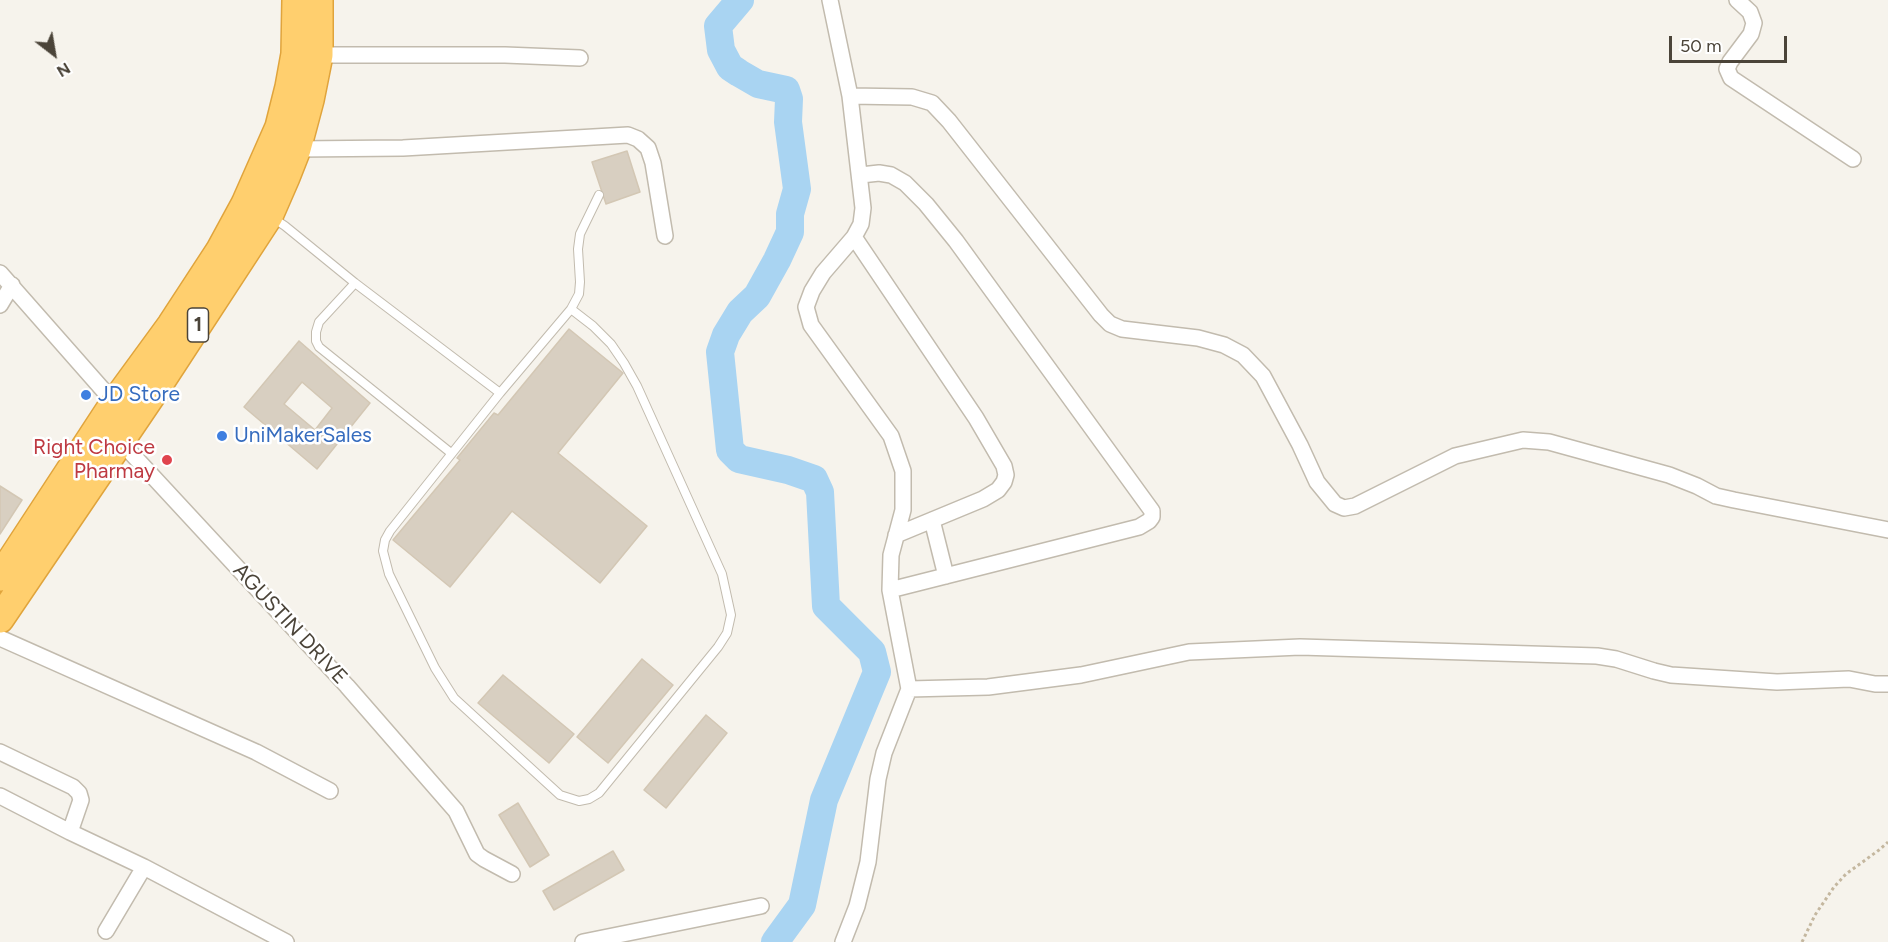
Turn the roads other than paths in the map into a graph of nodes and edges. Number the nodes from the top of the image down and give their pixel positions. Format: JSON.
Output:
{"nodes":[{"id":1,"x":296,"y":0,"type":"edge"},
{"id":2,"x":319,"y":0,"type":"edge"},
{"id":3,"x":830,"y":0,"type":"edge"},
{"id":4,"x":1737,"y":0,"type":"edge"},
{"id":5,"x":319,"y":55,"type":"junction"},
{"id":6,"x":580,"y":58,"type":"dead end"},
{"id":7,"x":850,"y":96,"type":"junction"},
{"id":8,"x":297,"y":149,"type":"junction"},
{"id":9,"x":1853,"y":159,"type":"dead end"},
{"id":10,"x":861,"y":175,"type":"junction"},
{"id":11,"x":599,"y":195,"type":"dead end"},
{"id":12,"x":257,"y":210,"type":"junction"},
{"id":13,"x":665,"y":236,"type":"dead end"},
{"id":14,"x":854,"y":237,"type":"junction"},
{"id":15,"x":0,"y":273,"type":"edge"},
{"id":16,"x":354,"y":284,"type":"junction"},
{"id":17,"x":12,"y":285,"type":"junction"},
{"id":18,"x":0,"y":305,"type":"edge"},
{"id":19,"x":571,"y":309,"type":"junction"},
{"id":20,"x":500,"y":393,"type":"junction"},
{"id":21,"x":122,"y":422,"type":"junction"},
{"id":22,"x":451,"y":453,"type":"junction"},
{"id":23,"x":932,"y":520,"type":"junction"},
{"id":24,"x":1888,"y":530,"type":"edge"},
{"id":25,"x":896,"y":535,"type":"junction"},
{"id":26,"x":946,"y":576,"type":"junction"},
{"id":27,"x":0,"y":577,"type":"edge"},
{"id":28,"x":890,"y":590,"type":"junction"},
{"id":29,"x":0,"y":619,"type":"edge"},
{"id":30,"x":0,"y":638,"type":"edge"},
{"id":31,"x":1888,"y":684,"type":"edge"},
{"id":32,"x":909,"y":689,"type":"junction"},
{"id":33,"x":0,"y":752,"type":"edge"},
{"id":34,"x":330,"y":791,"type":"dead end"},
{"id":35,"x":0,"y":796,"type":"edge"},
{"id":36,"x":70,"y":832,"type":"junction"},
{"id":37,"x":144,"y":867,"type":"junction"},
{"id":38,"x":512,"y":874,"type":"dead end"},
{"id":39,"x":761,"y":906,"type":"dead end"},
{"id":40,"x":106,"y":931,"type":"dead end"},
{"id":41,"x":286,"y":942,"type":"edge"},
{"id":42,"x":583,"y":942,"type":"edge"},
{"id":43,"x":843,"y":942,"type":"edge"}],
"edges":[{"from":1,"to":12,"type":"highway","number":"1"},
{"from":2,"to":5,"type":"highway","number":"1"},
{"from":3,"to":7,"type":"street"},
{"from":4,"to":9,"type":"street"},
{"from":5,"to":6,"type":"street"},
{"from":5,"to":8,"type":"highway","number":"1"},
{"from":7,"to":10,"type":"street"},
{"from":7,"to":24,"type":"street"},
{"from":8,"to":12,"type":"highway","number":"1"},
{"from":8,"to":13,"type":"street"},
{"from":10,"to":14,"type":"street"},
{"from":10,"to":26,"type":"street"},
{"from":11,"to":19,"type":"lane"},
{"from":12,"to":16,"type":"lane"},
{"from":12,"to":21,"type":"highway","number":"1"},
{"from":14,"to":23,"type":"street"},
{"from":14,"to":25,"type":"street"},
{"from":15,"to":17,"type":"street","name":"AGUSTIN DRIVE"},
{"from":16,"to":20,"type":"lane"},
{"from":16,"to":22,"type":"lane"},
{"from":17,"to":18,"type":"street"},
{"from":17,"to":21,"type":"street","name":"AGUSTIN DRIVE"},
{"from":19,"to":20,"type":"lane"},
{"from":19,"to":22,"type":"lane"},
{"from":20,"to":22,"type":"lane"},
{"from":21,"to":27,"type":"highway","number":"1"},
{"from":21,"to":29,"type":"highway","number":"1"},
{"from":21,"to":38,"type":"street","name":"AGUSTIN DRIVE"},
{"from":23,"to":25,"type":"street"},
{"from":23,"to":26,"type":"street"},
{"from":25,"to":28,"type":"street"},
{"from":26,"to":28,"type":"street"},
{"from":28,"to":32,"type":"street"},
{"from":30,"to":34,"type":"street"},
{"from":31,"to":32,"type":"street"},
{"from":32,"to":43,"type":"street"},
{"from":33,"to":36,"type":"street"},
{"from":35,"to":36,"type":"street"},
{"from":36,"to":37,"type":"street"},
{"from":37,"to":40,"type":"street"},
{"from":37,"to":41,"type":"street"},
{"from":39,"to":42,"type":"street"}]}
